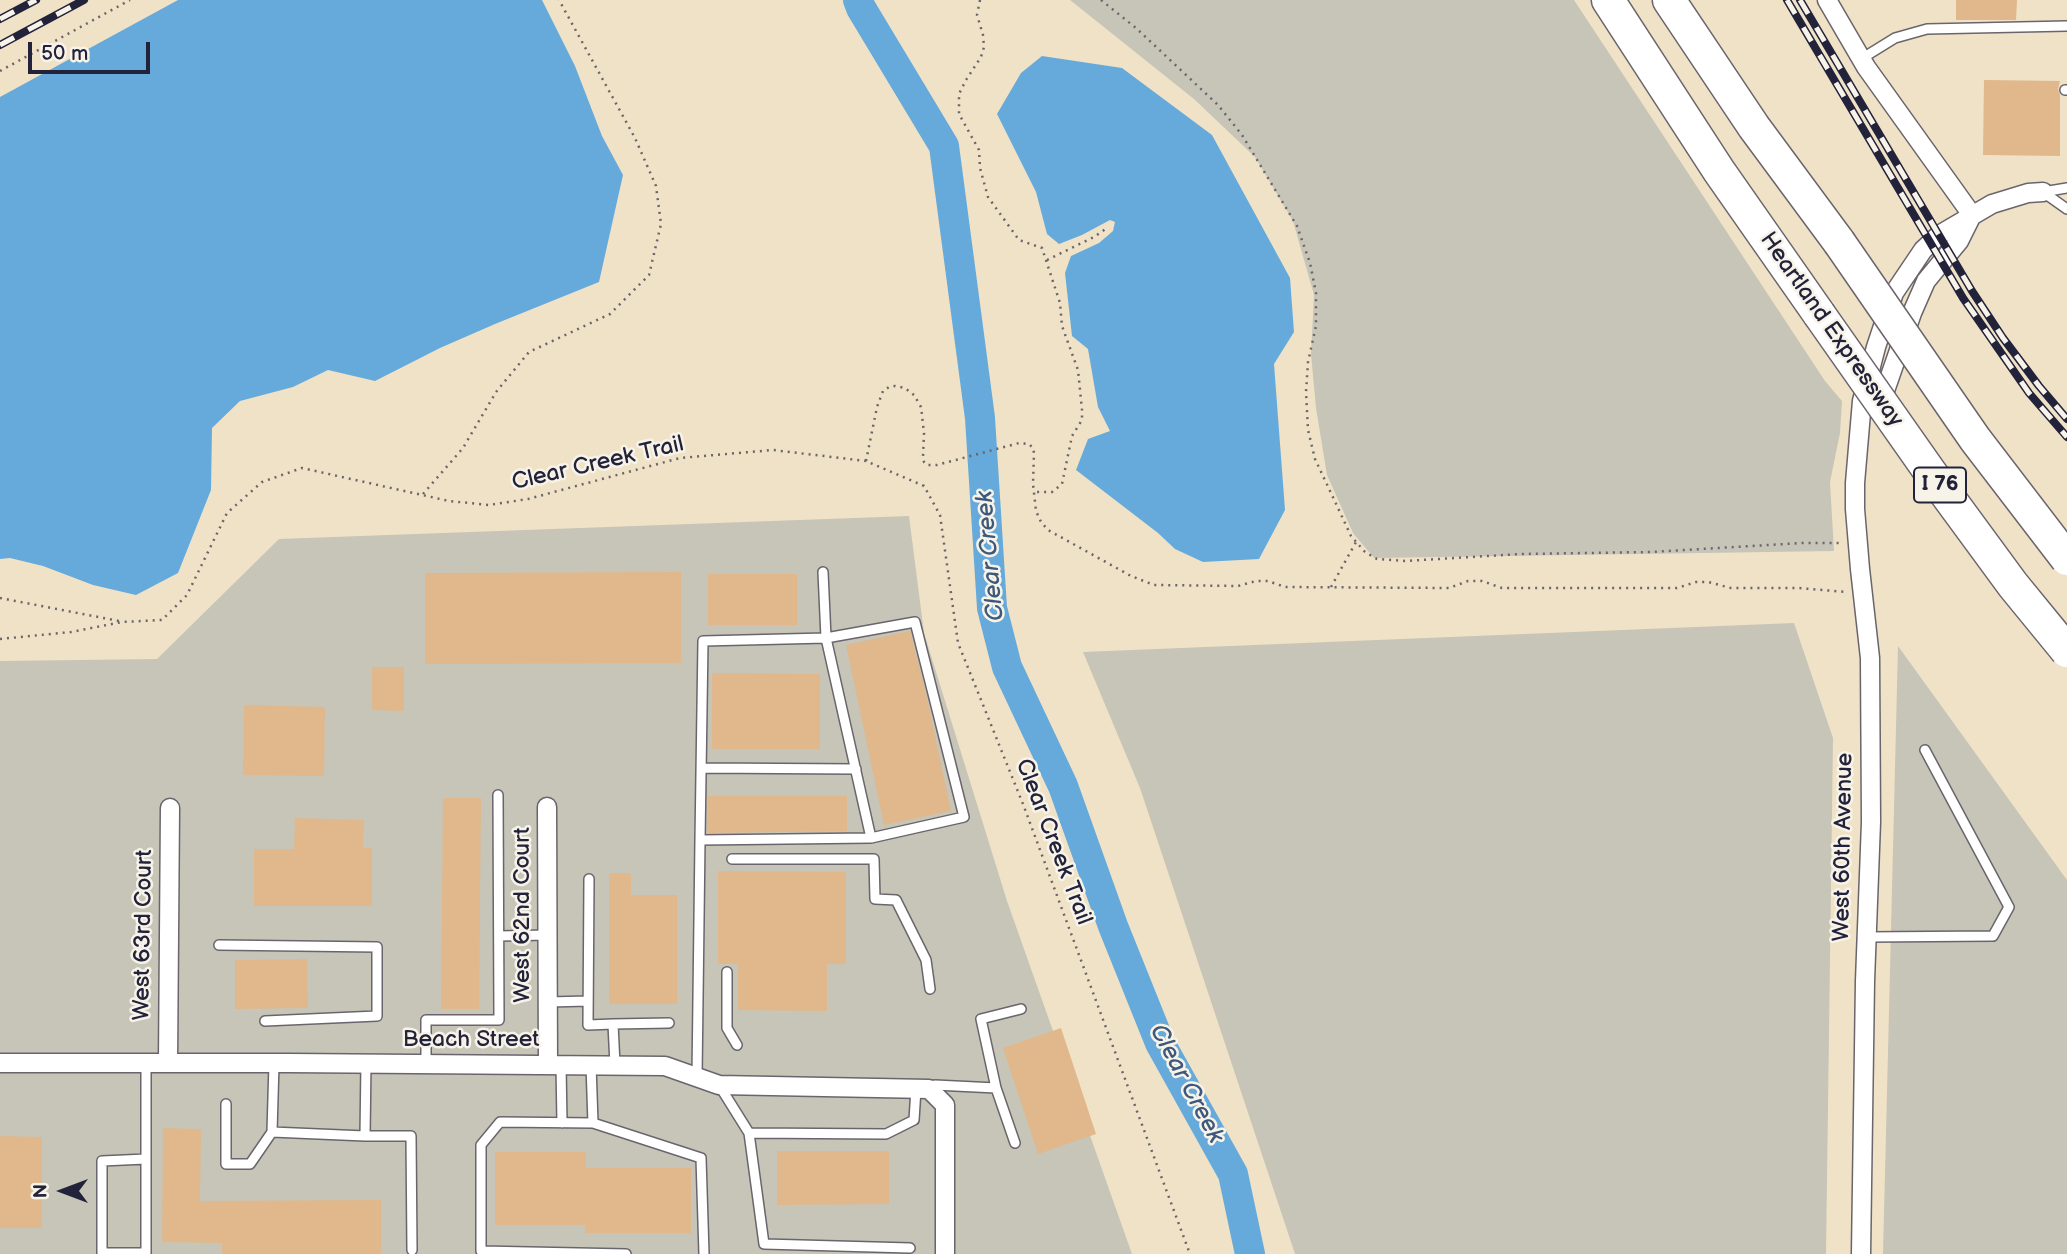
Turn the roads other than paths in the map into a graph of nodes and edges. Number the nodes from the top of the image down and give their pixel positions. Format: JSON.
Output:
{"nodes":[{"id":1,"x":1600,"y":0,"type":"edge"},
{"id":2,"x":1608,"y":0,"type":"edge"},
{"id":3,"x":1669,"y":0,"type":"edge"},
{"id":4,"x":1827,"y":0,"type":"edge"},
{"id":5,"x":2067,"y":26,"type":"edge"},
{"id":6,"x":1645,"y":58,"type":"junction"},
{"id":7,"x":1861,"y":59,"type":"junction"},
{"id":8,"x":2067,"y":188,"type":"edge"},
{"id":9,"x":2043,"y":192,"type":"junction"},
{"id":10,"x":2067,"y":209,"type":"edge"},
{"id":11,"x":1972,"y":215,"type":"junction"},
{"id":12,"x":2067,"y":559,"type":"edge"},
{"id":13,"x":823,"y":572,"type":"dead end"},
{"id":14,"x":826,"y":638,"type":"junction"},
{"id":15,"x":2067,"y":651,"type":"edge"},
{"id":16,"x":1925,"y":750,"type":"dead end"},
{"id":17,"x":701,"y":768,"type":"junction"},
{"id":18,"x":856,"y":769,"type":"junction"},
{"id":19,"x":498,"y":795,"type":"dead end"},
{"id":20,"x":547,"y":807,"type":"dead end"},
{"id":21,"x":170,"y":808,"type":"dead end"},
{"id":22,"x":871,"y":838,"type":"junction"},
{"id":23,"x":700,"y":840,"type":"junction"},
{"id":24,"x":732,"y":859,"type":"dead end"},
{"id":25,"x":589,"y":879,"type":"dead end"},
{"id":26,"x":548,"y":935,"type":"junction"},
{"id":27,"x":499,"y":936,"type":"junction"},
{"id":28,"x":1867,"y":937,"type":"junction"},
{"id":29,"x":219,"y":945,"type":"dead end"},
{"id":30,"x":727,"y":972,"type":"dead end"},
{"id":31,"x":930,"y":989,"type":"dead end"},
{"id":32,"x":588,"y":1001,"type":"junction"},
{"id":33,"x":548,"y":1002,"type":"junction"},
{"id":34,"x":1021,"y":1009,"type":"dead end"},
{"id":35,"x":265,"y":1021,"type":"dead end"},
{"id":36,"x":669,"y":1023,"type":"dead end"},
{"id":37,"x":613,"y":1024,"type":"junction"},
{"id":38,"x":737,"y":1045,"type":"dead end"},
{"id":39,"x":168,"y":1062,"type":"junction"},
{"id":40,"x":0,"y":1063,"type":"edge"},
{"id":41,"x":146,"y":1063,"type":"junction"},
{"id":42,"x":274,"y":1063,"type":"junction"},
{"id":43,"x":366,"y":1063,"type":"junction"},
{"id":44,"x":426,"y":1064,"type":"junction"},
{"id":45,"x":555,"y":1065,"type":"junction"},
{"id":46,"x":591,"y":1065,"type":"junction"},
{"id":47,"x":615,"y":1065,"type":"junction"},
{"id":48,"x":697,"y":1077,"type":"junction"},
{"id":49,"x":719,"y":1086,"type":"junction"},
{"id":50,"x":996,"y":1088,"type":"junction"},
{"id":51,"x":916,"y":1089,"type":"junction"},
{"id":52,"x":935,"y":1090,"type":"junction"},
{"id":53,"x":226,"y":1104,"type":"dead end"},
{"id":54,"x":562,"y":1123,"type":"junction"},
{"id":55,"x":593,"y":1123,"type":"junction"},
{"id":56,"x":272,"y":1132,"type":"junction"},
{"id":57,"x":749,"y":1133,"type":"junction"},
{"id":58,"x":365,"y":1136,"type":"junction"},
{"id":59,"x":1015,"y":1143,"type":"dead end"},
{"id":60,"x":146,"y":1159,"type":"junction"},
{"id":61,"x":910,"y":1248,"type":"dead end"},
{"id":62,"x":412,"y":1250,"type":"dead end"},
{"id":63,"x":626,"y":1254,"type":"edge"},
{"id":64,"x":704,"y":1254,"type":"edge"},
{"id":65,"x":945,"y":1254,"type":"edge"},
{"id":66,"x":1861,"y":1254,"type":"edge"}],
"edges":[{"from":1,"to":6,"type":"highway"},
{"from":2,"to":6,"type":"highway","name":"Heartland Expressway","number":"I 76"},
{"from":3,"to":12,"type":"highway","number":"I 76","bridge":true},
{"from":4,"to":7,"type":"street"},
{"from":5,"to":7,"type":"lane"},
{"from":6,"to":15,"type":"highway","name":"Heartland Expressway","number":"I 76","bridge":true},
{"from":7,"to":11,"type":"street"},
{"from":8,"to":9,"type":"lane"},
{"from":9,"to":10,"type":"lane"},
{"from":9,"to":11,"type":"street","name":"West 60th Avenue"},
{"from":11,"to":28,"type":"street","name":"West 60th Avenue"},
{"from":13,"to":14,"type":"lane"},
{"from":14,"to":17,"type":"lane"},
{"from":14,"to":18,"type":"lane"},
{"from":14,"to":22,"type":"lane"},
{"from":16,"to":28,"type":"lane"},
{"from":17,"to":18,"type":"lane"},
{"from":17,"to":23,"type":"lane"},
{"from":18,"to":22,"type":"lane"},
{"from":19,"to":27,"type":"lane"},
{"from":20,"to":26,"type":"street","name":"West 62nd Court"},
{"from":21,"to":39,"type":"street","name":"West 63rd Court"},
{"from":22,"to":23,"type":"lane"},
{"from":23,"to":48,"type":"lane"},
{"from":24,"to":31,"type":"lane"},
{"from":25,"to":32,"type":"lane"},
{"from":26,"to":27,"type":"lane"},
{"from":26,"to":33,"type":"street","name":"West 62nd Court"},
{"from":27,"to":44,"type":"lane"},
{"from":28,"to":66,"type":"street","name":"West 60th Avenue"},
{"from":29,"to":35,"type":"lane"},
{"from":30,"to":38,"type":"lane"},
{"from":32,"to":33,"type":"lane"},
{"from":32,"to":37,"type":"lane"},
{"from":33,"to":45,"type":"street","name":"West 62nd Court"},
{"from":34,"to":50,"type":"lane"},
{"from":36,"to":37,"type":"lane"},
{"from":37,"to":47,"type":"lane"},
{"from":39,"to":41,"type":"street","name":"Beach Street"},
{"from":39,"to":42,"type":"street","name":"Beach Street"},
{"from":40,"to":41,"type":"street","name":"Beach Street"},
{"from":41,"to":60,"type":"lane"},
{"from":42,"to":43,"type":"street","name":"Beach Street"},
{"from":42,"to":56,"type":"lane"},
{"from":43,"to":44,"type":"street","name":"Beach Street"},
{"from":43,"to":58,"type":"lane"},
{"from":44,"to":45,"type":"street","name":"Beach Street"},
{"from":45,"to":46,"type":"street","name":"Beach Street"},
{"from":45,"to":54,"type":"lane"},
{"from":46,"to":47,"type":"street","name":"Beach Street"},
{"from":46,"to":55,"type":"lane"},
{"from":47,"to":48,"type":"street","name":"Beach Street"},
{"from":48,"to":49,"type":"street","name":"Beach Street"},
{"from":49,"to":51,"type":"street","name":"Beach Street"},
{"from":49,"to":57,"type":"lane"},
{"from":50,"to":52,"type":"lane"},
{"from":50,"to":59,"type":"lane"},
{"from":51,"to":52,"type":"street","name":"Beach Street"},
{"from":51,"to":57,"type":"lane"},
{"from":52,"to":65,"type":"street"},
{"from":53,"to":56,"type":"lane"},
{"from":54,"to":55,"type":"lane"},
{"from":54,"to":63,"type":"lane"},
{"from":55,"to":64,"type":"lane"},
{"from":56,"to":58,"type":"lane"},
{"from":57,"to":61,"type":"lane"},
{"from":58,"to":62,"type":"lane"},
{"from":60,"to":60,"type":"lane"}]}
